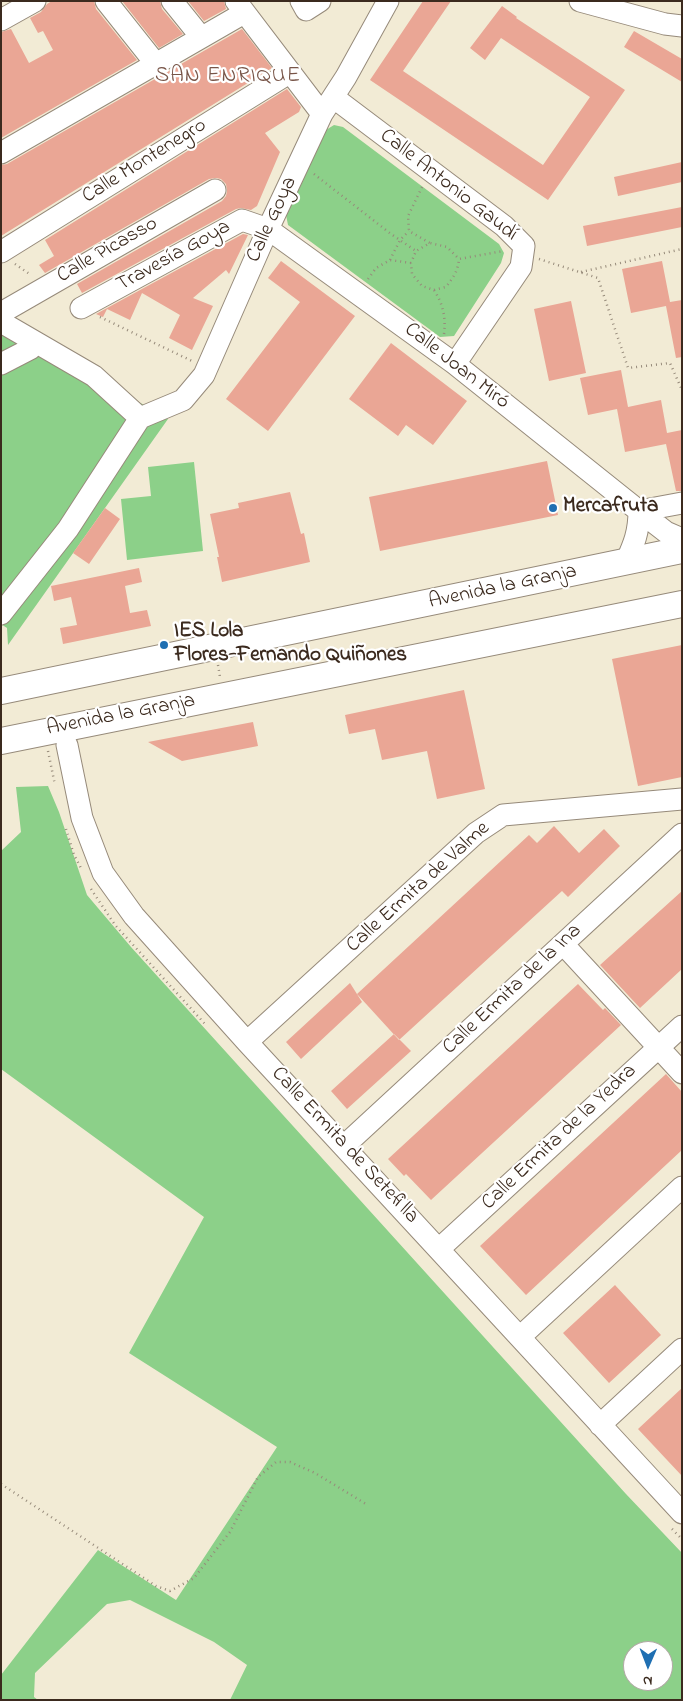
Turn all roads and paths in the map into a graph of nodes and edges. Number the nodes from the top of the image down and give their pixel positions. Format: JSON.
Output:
{"nodes":[{"id":1,"x":35,"y":1,"type":"edge"},
{"id":2,"x":106,"y":1,"type":"edge"},
{"id":3,"x":172,"y":1,"type":"edge"},
{"id":4,"x":301,"y":1,"type":"edge"},
{"id":5,"x":320,"y":1,"type":"edge"},
{"id":6,"x":388,"y":1,"type":"edge"},
{"id":7,"x":580,"y":1,"type":"edge"},
{"id":8,"x":240,"y":5,"type":"edge"},
{"id":9,"x":1,"y":20,"type":"edge"},
{"id":10,"x":676,"y":27,"type":"edge"},
{"id":11,"x":201,"y":37,"type":"junction"},
{"id":12,"x":156,"y":64,"type":"junction"},
{"id":13,"x":289,"y":73,"type":"junction"},
{"id":14,"x":327,"y":106,"type":"junction"},
{"id":15,"x":1,"y":153,"type":"edge"},
{"id":16,"x":299,"y":163,"type":"junction"},
{"id":17,"x":430,"y":171,"type":"junction"},
{"id":18,"x":215,"y":190,"type":"dead end"},
{"id":19,"x":268,"y":229,"type":"junction"},
{"id":20,"x":409,"y":231,"type":"junction"},
{"id":21,"x":400,"y":240,"type":"junction"},
{"id":22,"x":430,"y":243,"type":"junction"},
{"id":23,"x":682,"y":249,"type":"edge"},
{"id":24,"x":523,"y":250,"type":"junction"},
{"id":25,"x":416,"y":251,"type":"junction"},
{"id":26,"x":1,"y":252,"type":"edge"},
{"id":27,"x":459,"y":259,"type":"junction"},
{"id":28,"x":390,"y":260,"type":"junction"},
{"id":29,"x":411,"y":263,"type":"junction"},
{"id":30,"x":580,"y":273,"type":"junction"},
{"id":31,"x":434,"y":290,"type":"junction"},
{"id":32,"x":357,"y":292,"type":"junction"},
{"id":33,"x":81,"y":308,"type":"dead end"},
{"id":34,"x":1,"y":313,"type":"edge"},
{"id":35,"x":1,"y":322,"type":"edge"},
{"id":36,"x":36,"y":343,"type":"junction"},
{"id":37,"x":448,"y":360,"type":"junction"},
{"id":38,"x":1,"y":364,"type":"edge"},
{"id":39,"x":682,"y":390,"type":"edge"},
{"id":40,"x":140,"y":418,"type":"junction"},
{"id":41,"x":682,"y":503,"type":"edge"},
{"id":42,"x":639,"y":511,"type":"junction"},
{"id":43,"x":682,"y":539,"type":"edge"},
{"id":44,"x":682,"y":550,"type":"edge"},
{"id":45,"x":626,"y":562,"type":"junction"},
{"id":46,"x":682,"y":604,"type":"edge"},
{"id":47,"x":1,"y":614,"type":"edge"},
{"id":48,"x":214,"y":648,"type":"junction"},
{"id":49,"x":1,"y":691,"type":"edge"},
{"id":50,"x":224,"y":696,"type":"junction"},
{"id":51,"x":74,"y":735,"type":"junction"},
{"id":52,"x":1,"y":741,"type":"edge"},
{"id":53,"x":682,"y":799,"type":"edge"},
{"id":54,"x":682,"y":834,"type":"edge"},
{"id":55,"x":563,"y":944,"type":"junction"},
{"id":56,"x":682,"y":1026,"type":"edge"},
{"id":57,"x":247,"y":1042,"type":"junction"},
{"id":58,"x":658,"y":1048,"type":"junction"},
{"id":59,"x":682,"y":1073,"type":"edge"},
{"id":60,"x":344,"y":1146,"type":"junction"},
{"id":61,"x":682,"y":1187,"type":"edge"},
{"id":62,"x":439,"y":1250,"type":"junction"},
{"id":63,"x":520,"y":1337,"type":"junction"},
{"id":64,"x":682,"y":1349,"type":"edge"},
{"id":65,"x":600,"y":1425,"type":"junction"},
{"id":66,"x":1,"y":1484,"type":"edge"},
{"id":67,"x":366,"y":1504,"type":"dead end"},
{"id":68,"x":682,"y":1512,"type":"edge"}],
"edges":[{"from":1,"to":9,"type":"street"},
{"from":2,"to":12,"type":"street"},
{"from":3,"to":11,"type":"street"},
{"from":4,"to":5,"type":"street"},
{"from":6,"to":14,"type":"street","name":"Calle Goya"},
{"from":7,"to":10,"type":"street"},
{"from":8,"to":11,"type":"street"},
{"from":8,"to":13,"type":"street","name":"Calle Antonio Gaudí"},
{"from":11,"to":12,"type":"street"},
{"from":12,"to":15,"type":"street"},
{"from":13,"to":14,"type":"street","name":"Calle Antonio Gaudí"},
{"from":13,"to":26,"type":"street","name":"Calle Montenegro"},
{"from":14,"to":16,"type":"street","name":"Calle Goya"},
{"from":14,"to":17,"type":"street","name":"Calle Antonio Gaudí"},
{"from":16,"to":19,"type":"street","name":"Calle Goya"},
{"from":16,"to":21,"type":"path"},
{"from":17,"to":20,"type":"path"},
{"from":17,"to":24,"type":"street","name":"Calle Antonio Gaudí"},
{"from":18,"to":34,"type":"street","name":"Calle Picasso"},
{"from":19,"to":32,"type":"street","name":"Calle Joan Miró"},
{"from":19,"to":33,"type":"street","name":"Travesía Goya"},
{"from":19,"to":40,"type":"street","name":"Calle Goya"},
{"from":20,"to":21,"type":"path"},
{"from":20,"to":22,"type":"path"},
{"from":21,"to":25,"type":"path"},
{"from":21,"to":28,"type":"path"},
{"from":22,"to":25,"type":"path"},
{"from":22,"to":27,"type":"path"},
{"from":23,"to":30,"type":"path"},
{"from":24,"to":27,"type":"path"},
{"from":24,"to":30,"type":"path"},
{"from":24,"to":37,"type":"street","name":"Calle Antonio Gaudí"},
{"from":25,"to":29,"type":"path"},
{"from":27,"to":31,"type":"path"},
{"from":28,"to":29,"type":"path"},
{"from":28,"to":32,"type":"path"},
{"from":29,"to":31,"type":"path"},
{"from":30,"to":39,"type":"path"},
{"from":31,"to":37,"type":"path"},
{"from":32,"to":37,"type":"street","name":"Calle Joan Miró"},
{"from":35,"to":36,"type":"street"},
{"from":36,"to":38,"type":"street"},
{"from":36,"to":40,"type":"street"},
{"from":37,"to":42,"type":"street","name":"Calle Joan Miró"},
{"from":40,"to":47,"type":"street"},
{"from":41,"to":42,"type":"street"},
{"from":42,"to":43,"type":"street","name":"Calle Joan Miró"},
{"from":42,"to":45,"type":"street"},
{"from":44,"to":45,"type":"main road","name":"Avenida la Granja"},
{"from":45,"to":48,"type":"main road","name":"Avenida la Granja"},
{"from":46,"to":50,"type":"main road","name":"Avenida la Granja"},
{"from":48,"to":49,"type":"main road","name":"Avenida la Granja"},
{"from":48,"to":50,"type":"path"},
{"from":50,"to":51,"type":"main road","name":"Avenida la Granja"},
{"from":51,"to":52,"type":"main road","name":"Avenida la Granja"},
{"from":51,"to":57,"type":"street","name":"Calle Ermita de Setefilla"},
{"from":53,"to":57,"type":"street","name":"Calle Ermita de Valme"},
{"from":54,"to":55,"type":"street","name":"Calle Ermita de la Ina"},
{"from":55,"to":58,"type":"street"},
{"from":55,"to":60,"type":"street","name":"Calle Ermita de la Ina"},
{"from":56,"to":58,"type":"street","name":"Calle Ermita de la Yedra"},
{"from":57,"to":60,"type":"street","name":"Calle Ermita de Setefilla"},
{"from":58,"to":59,"type":"street"},
{"from":58,"to":62,"type":"street","name":"Calle Ermita de la Yedra"},
{"from":60,"to":62,"type":"street","name":"Calle Ermita de Setefilla"},
{"from":61,"to":63,"type":"street"},
{"from":62,"to":63,"type":"street","name":"Calle Ermita de Setefilla"},
{"from":63,"to":65,"type":"street","name":"Calle Ermita de Setefilla"},
{"from":64,"to":65,"type":"street"},
{"from":65,"to":68,"type":"street","name":"Calle Ermita de Setefilla"},
{"from":66,"to":67,"type":"path"}]}
